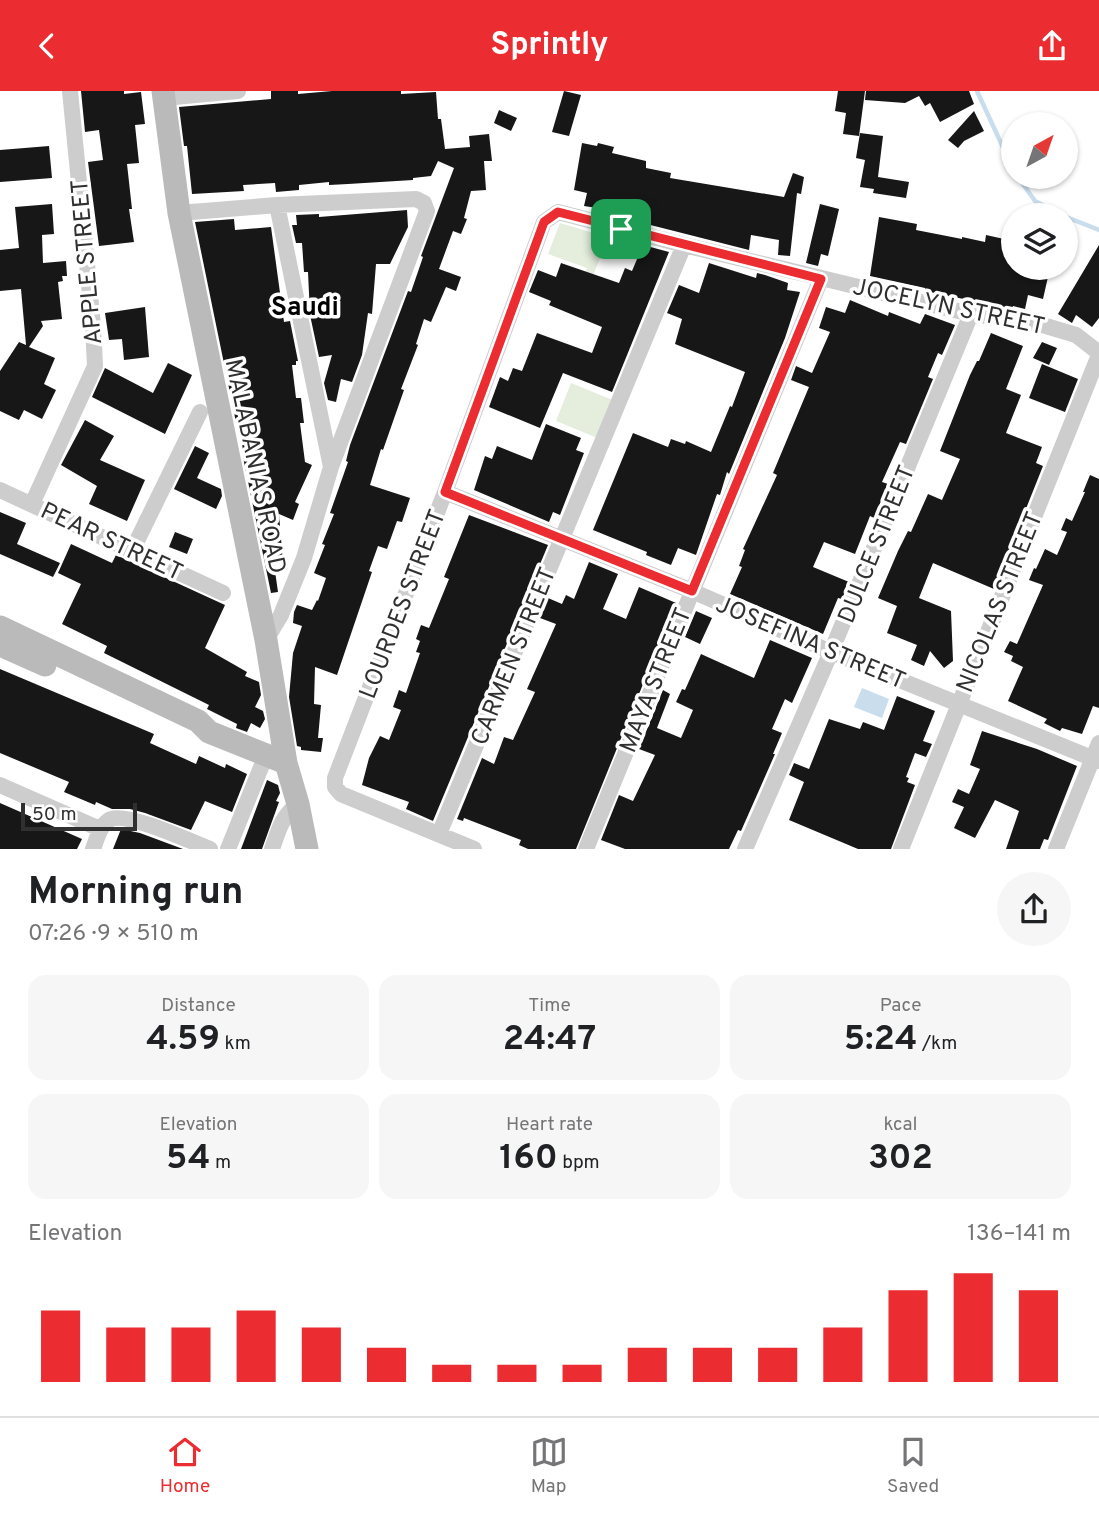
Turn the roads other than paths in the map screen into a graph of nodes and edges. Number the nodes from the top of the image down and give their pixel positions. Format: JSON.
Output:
{"nodes":[{"id":1,"x":70,"y":91,"type":"edge"},
{"id":2,"x":238,"y":91,"type":"edge"},
{"id":3,"x":163,"y":95,"type":"edge"},
{"id":4,"x":277,"y":205,"type":"junction"},
{"id":5,"x":179,"y":213,"type":"junction"},
{"id":6,"x":550,"y":216,"type":"joint"},
{"id":7,"x":684,"y":245,"type":"junction"},
{"id":8,"x":821,"y":279,"type":"junction"},
{"id":9,"x":971,"y":314,"type":"junction"},
{"id":10,"x":1099,"y":354,"type":"edge"},
{"id":11,"x":200,"y":412,"type":"dead end"},
{"id":12,"x":331,"y":467,"type":"junction"},
{"id":13,"x":0,"y":490,"type":"edge"},
{"id":14,"x":445,"y":492,"type":"junction"},
{"id":15,"x":32,"y":504,"type":"junction"},
{"id":16,"x":561,"y":539,"type":"junction"},
{"id":17,"x":132,"y":551,"type":"junction"},
{"id":18,"x":692,"y":591,"type":"junction"},
{"id":19,"x":223,"y":593,"type":"dead end"},
{"id":20,"x":0,"y":627,"type":"edge"},
{"id":21,"x":266,"y":640,"type":"junction"},
{"id":22,"x":0,"y":645,"type":"edge"},
{"id":23,"x":831,"y":652,"type":"junction"},
{"id":24,"x":40,"y":654,"type":"junction"},
{"id":25,"x":958,"y":702,"type":"junction"},
{"id":26,"x":1097,"y":754,"type":"edge"},
{"id":27,"x":276,"y":759,"type":"junction"},
{"id":28,"x":0,"y":785,"type":"edge"},
{"id":29,"x":298,"y":804,"type":"junction"},
{"id":30,"x":100,"y":829,"type":"junction"},
{"id":31,"x":439,"y":834,"type":"junction"},
{"id":32,"x":93,"y":849,"type":"edge"},
{"id":33,"x":210,"y":849,"type":"edge"},
{"id":34,"x":228,"y":849,"type":"edge"},
{"id":35,"x":272,"y":849,"type":"edge"},
{"id":36,"x":307,"y":849,"type":"edge"},
{"id":37,"x":474,"y":849,"type":"edge"},
{"id":38,"x":586,"y":849,"type":"edge"},
{"id":39,"x":745,"y":849,"type":"edge"},
{"id":40,"x":901,"y":849,"type":"edge"},
{"id":41,"x":1056,"y":849,"type":"edge"}],
"edges":[{"from":1,"to":15,"type":"street","name":"APPLE STREET"},
{"from":2,"to":3,"type":"street"},
{"from":3,"to":5,"type":"main road","name":"MALABANIAS ROAD"},
{"from":4,"to":5,"type":"street"},
{"from":4,"to":12,"type":"street"},
{"from":4,"to":12,"type":"street"},
{"from":5,"to":21,"type":"main road","name":"MALABANIAS ROAD"},
{"from":6,"to":7,"type":"street","name":"JOCELYN STREET"},
{"from":6,"to":14,"type":"street","name":"LOURDES STREET"},
{"from":7,"to":8,"type":"street","name":"JOCELYN STREET"},
{"from":7,"to":16,"type":"street","name":"CARMEN STREET"},
{"from":8,"to":9,"type":"street","name":"JOCELYN STREET"},
{"from":8,"to":18,"type":"street","name":"MAYA STREET"},
{"from":9,"to":10,"type":"street","name":"JOCELYN STREET"},
{"from":9,"to":23,"type":"street","name":"DULCE STREET"},
{"from":10,"to":25,"type":"street","name":"NICOLAS STREET"},
{"from":11,"to":17,"type":"street"},
{"from":12,"to":21,"type":"street"},
{"from":13,"to":15,"type":"street","name":"PEAR STREET"},
{"from":14,"to":16,"type":"street","name":"JOSEFINA STREET"},
{"from":14,"to":31,"type":"street","name":"LOURDES STREET"},
{"from":15,"to":17,"type":"street","name":"PEAR STREET"},
{"from":16,"to":18,"type":"street","name":"JOSEFINA STREET"},
{"from":16,"to":31,"type":"street","name":"CARMEN STREET"},
{"from":17,"to":19,"type":"street","name":"PEAR STREET"},
{"from":18,"to":23,"type":"street","name":"JOSEFINA STREET"},
{"from":18,"to":38,"type":"street","name":"MAYA STREET"},
{"from":20,"to":24,"type":"main road"},
{"from":21,"to":27,"type":"main road","name":"MALABANIAS ROAD"},
{"from":22,"to":24,"type":"main road"},
{"from":23,"to":25,"type":"street","name":"JOSEFINA STREET"},
{"from":23,"to":39,"type":"street","name":"DULCE STREET"},
{"from":24,"to":27,"type":"main road"},
{"from":25,"to":26,"type":"street","name":"JOSEFINA STREET"},
{"from":25,"to":40,"type":"street","name":"NICOLAS STREET"},
{"from":26,"to":41,"type":"street"},
{"from":27,"to":29,"type":"main road","name":"MALABANIAS ROAD"},
{"from":27,"to":34,"type":"street"},
{"from":28,"to":30,"type":"street"},
{"from":29,"to":35,"type":"street"},
{"from":29,"to":36,"type":"main road","name":"MALABANIAS ROAD"},
{"from":30,"to":32,"type":"street"},
{"from":30,"to":33,"type":"street"},
{"from":31,"to":37,"type":"street"}]}
